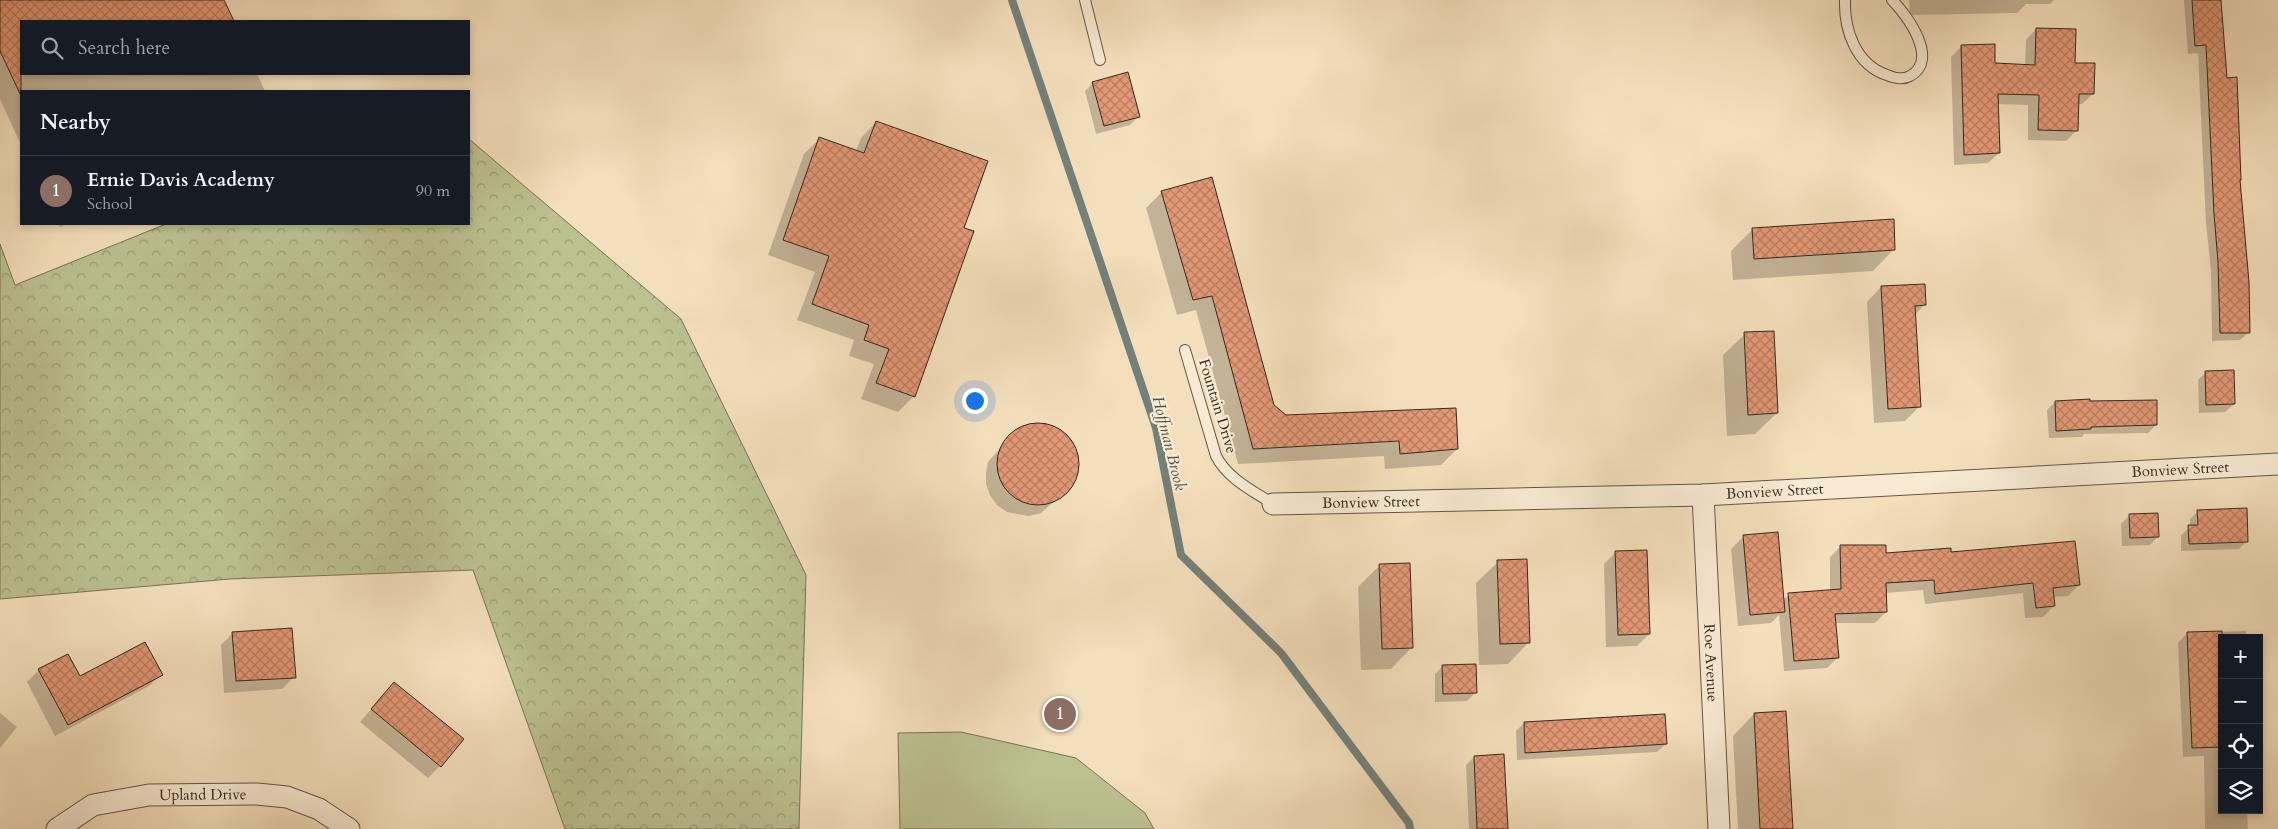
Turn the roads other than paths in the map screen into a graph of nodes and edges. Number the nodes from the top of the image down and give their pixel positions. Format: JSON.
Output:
{"nodes":[{"id":1,"x":1084,"y":0,"type":"edge"},
{"id":2,"x":1892,"y":0,"type":"edge"},
{"id":3,"x":1845,"y":2,"type":"edge"},
{"id":4,"x":1100,"y":60,"type":"dead end"},
{"id":5,"x":1185,"y":350,"type":"dead end"},
{"id":6,"x":2278,"y":464,"type":"edge"},
{"id":7,"x":1703,"y":495,"type":"junction"},
{"id":8,"x":1273,"y":504,"type":"joint"},
{"id":9,"x":57,"y":829,"type":"edge"},
{"id":10,"x":349,"y":829,"type":"edge"},
{"id":11,"x":1719,"y":829,"type":"edge"}],
"edges":[{"from":1,"to":4,"type":"lane"},
{"from":2,"to":3,"type":"lane"},
{"from":5,"to":8,"type":"lane","name":"Fountain Drive"},
{"from":6,"to":7,"type":"street","name":"Bonview Street"},
{"from":7,"to":8,"type":"street","name":"Bonview Street"},
{"from":7,"to":11,"type":"street","name":"Roe Avenue"},
{"from":9,"to":10,"type":"street","name":"Upland Drive"}]}
